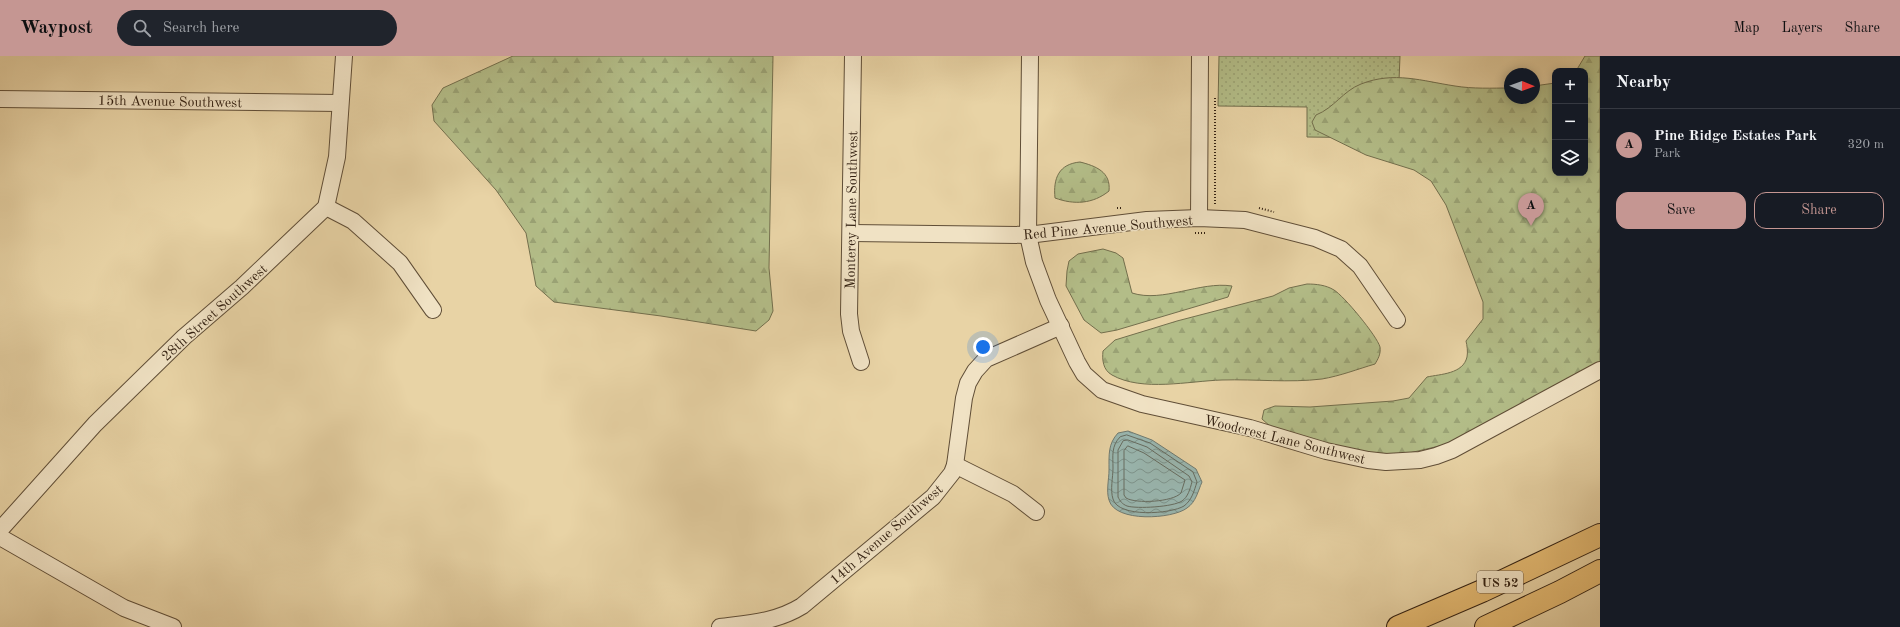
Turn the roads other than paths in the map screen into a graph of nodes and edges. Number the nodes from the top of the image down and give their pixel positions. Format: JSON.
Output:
{"nodes":[{"id":1,"x":344,"y":56,"type":"edge"},
{"id":2,"x":853,"y":56,"type":"edge"},
{"id":3,"x":1030,"y":56,"type":"edge"},
{"id":4,"x":1200,"y":56,"type":"edge"},
{"id":5,"x":0,"y":99,"type":"edge"},
{"id":6,"x":340,"y":103,"type":"junction"},
{"id":7,"x":326,"y":207,"type":"junction"},
{"id":8,"x":1199,"y":218,"type":"junction"},
{"id":9,"x":850,"y":233,"type":"junction"},
{"id":10,"x":1028,"y":235,"type":"junction"},
{"id":11,"x":433,"y":310,"type":"dead end"},
{"id":12,"x":1397,"y":320,"type":"dead end"},
{"id":13,"x":1061,"y":326,"type":"junction"},
{"id":14,"x":861,"y":362,"type":"dead end"},
{"id":15,"x":1600,"y":370,"type":"edge"},
{"id":16,"x":956,"y":465,"type":"junction"},
{"id":17,"x":1036,"y":512,"type":"dead end"},
{"id":18,"x":0,"y":530,"type":"edge"},
{"id":19,"x":1600,"y":535,"type":"edge"},
{"id":20,"x":0,"y":537,"type":"edge"},
{"id":21,"x":1600,"y":572,"type":"edge"},
{"id":22,"x":173,"y":627,"type":"edge"},
{"id":23,"x":720,"y":627,"type":"edge"},
{"id":24,"x":1398,"y":627,"type":"edge"},
{"id":25,"x":1486,"y":627,"type":"edge"}],
"edges":[{"from":1,"to":6,"type":"street"},
{"from":2,"to":9,"type":"street","name":"Monterey Lane Southwest"},
{"from":3,"to":10,"type":"street","name":"Woodcrest Lane Southwest"},
{"from":4,"to":8,"type":"street"},
{"from":5,"to":6,"type":"street","name":"15th Avenue Southwest"},
{"from":6,"to":7,"type":"street"},
{"from":7,"to":11,"type":"street"},
{"from":7,"to":18,"type":"street","name":"28th Street Southwest"},
{"from":8,"to":10,"type":"street","name":"Red Pine Avenue Southwest"},
{"from":8,"to":12,"type":"street","name":"Red Pine Avenue Southwest"},
{"from":9,"to":10,"type":"street","name":"Red Pine Avenue Southwest"},
{"from":9,"to":14,"type":"street","name":"Monterey Lane Southwest"},
{"from":10,"to":13,"type":"street","name":"Woodcrest Lane Southwest"},
{"from":13,"to":15,"type":"street","name":"Woodcrest Lane Southwest"},
{"from":13,"to":16,"type":"street","name":"14th Avenue Southwest"},
{"from":16,"to":17,"type":"street"},
{"from":16,"to":23,"type":"street","name":"14th Avenue Southwest"},
{"from":19,"to":24,"type":"highway","number":"US 52"},
{"from":20,"to":22,"type":"street"},
{"from":21,"to":25,"type":"highway","number":"US 52"}]}
